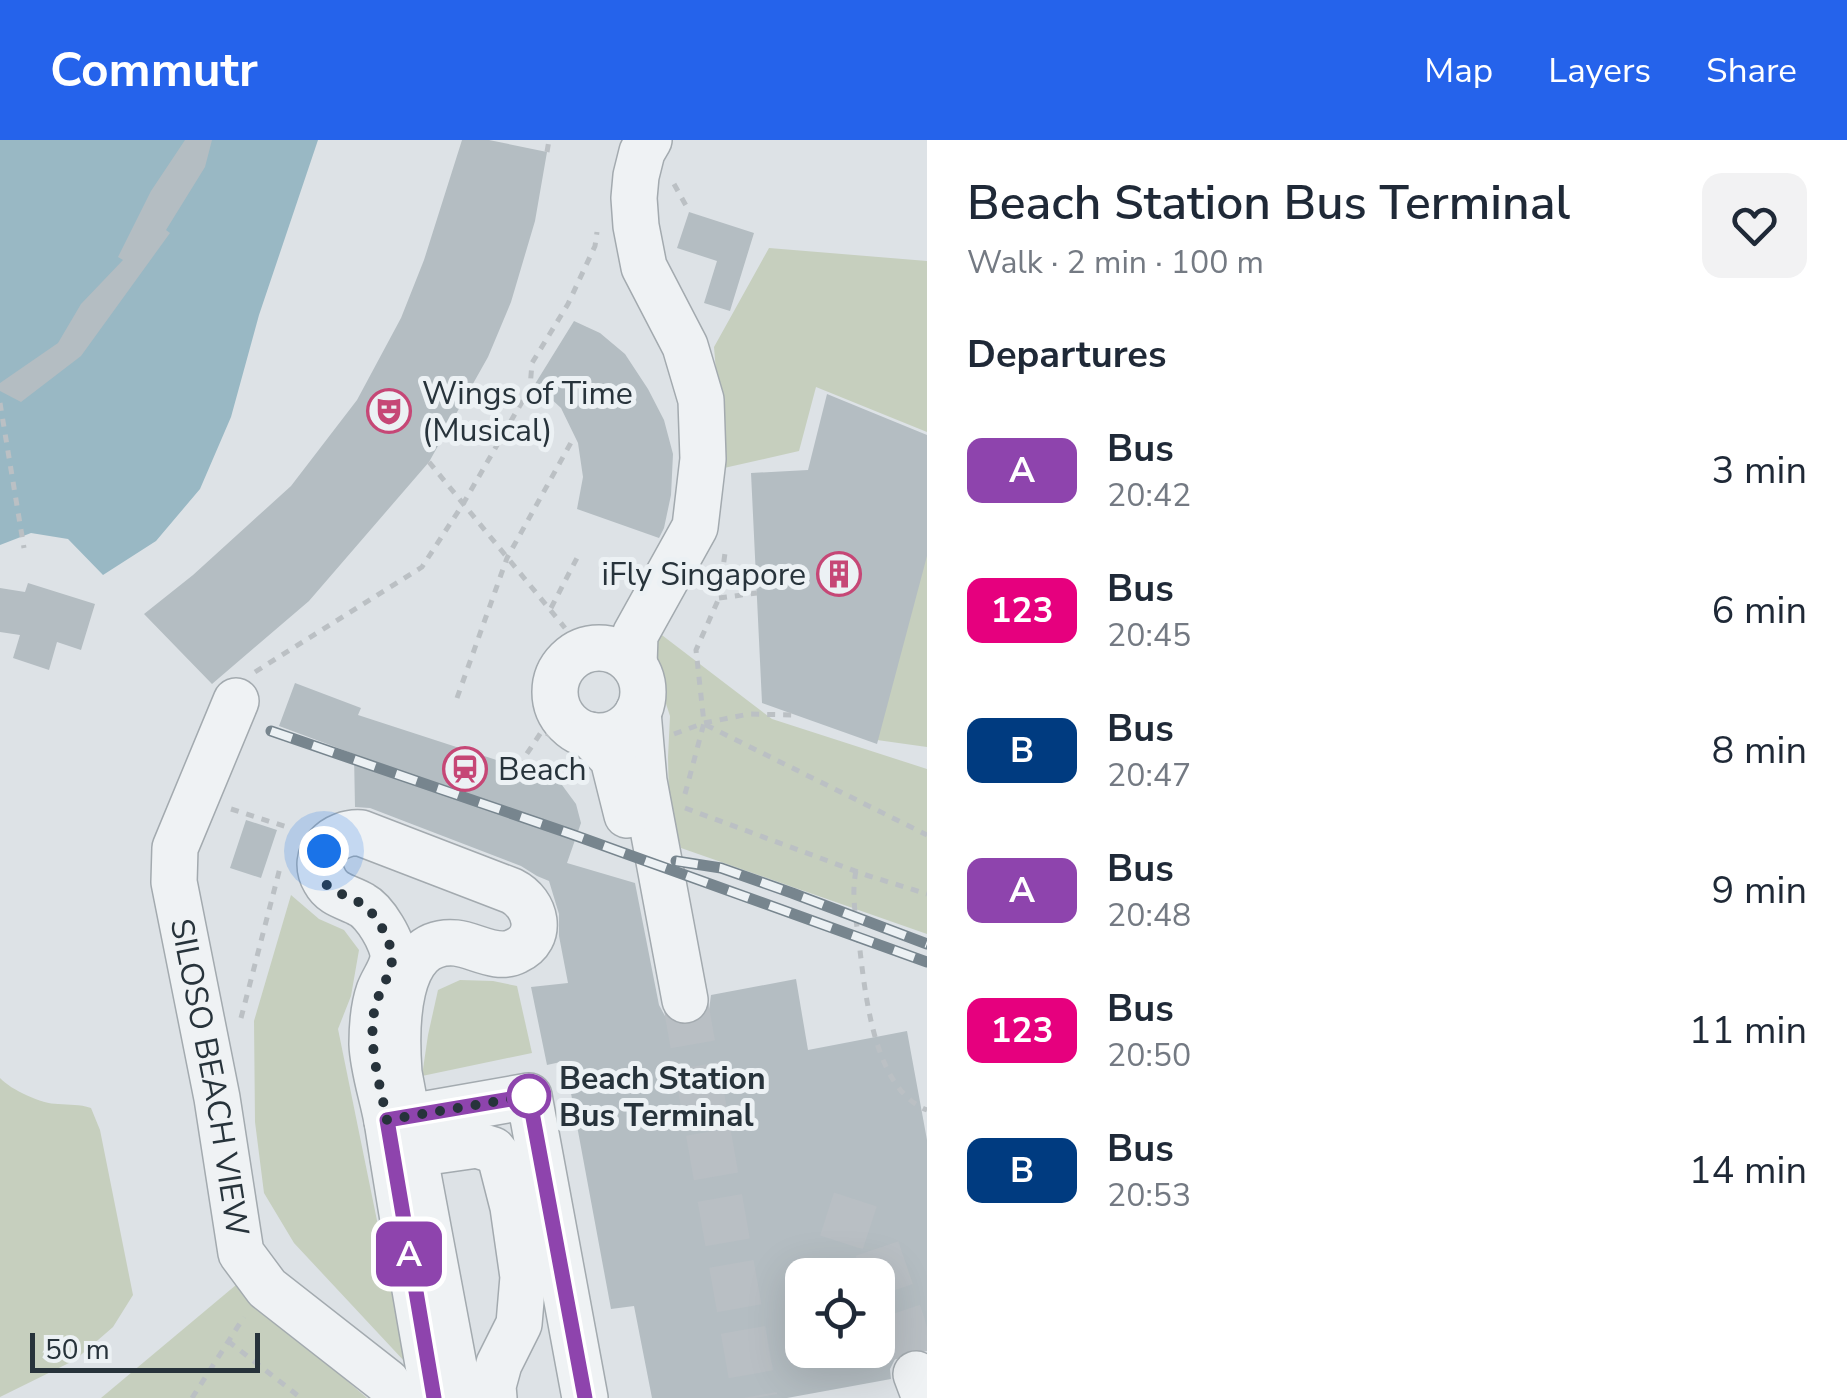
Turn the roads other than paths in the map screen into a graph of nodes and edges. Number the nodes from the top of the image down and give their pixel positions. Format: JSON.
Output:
{"nodes":[{"id":1,"x":650,"y":140,"type":"edge"},
{"id":2,"x":654,"y":598,"type":"junction"},
{"id":3,"x":571,"y":640,"type":"junction"},
{"id":4,"x":634,"y":665,"type":"junction"},
{"id":5,"x":236,"y":700,"type":"road end"},
{"id":6,"x":648,"y":725,"type":"junction"},
{"id":7,"x":590,"y":735,"type":"junction"},
{"id":8,"x":401,"y":1137,"type":"junction"},
{"id":9,"x":398,"y":1398,"type":"edge"},
{"id":10,"x":434,"y":1398,"type":"edge"},
{"id":11,"x":460,"y":1398,"type":"edge"},
{"id":12,"x":494,"y":1398,"type":"edge"},
{"id":13,"x":585,"y":1398,"type":"edge"}],
"edges":[{"from":1,"to":2,"type":"street"},
{"from":2,"to":3,"type":"street"},
{"from":2,"to":4,"type":"street"},
{"from":3,"to":4,"type":"street"},
{"from":3,"to":7,"type":"street"},
{"from":4,"to":6,"type":"street"},
{"from":5,"to":9,"type":"street","name":"SILOSO BEACH VIEW"},
{"from":6,"to":7,"type":"street"},
{"from":6,"to":7,"type":"street"},
{"from":8,"to":8,"type":"street"},
{"from":8,"to":10,"type":"street"},
{"from":8,"to":11,"type":"street"},
{"from":8,"to":12,"type":"street"},
{"from":8,"to":13,"type":"street"}]}
